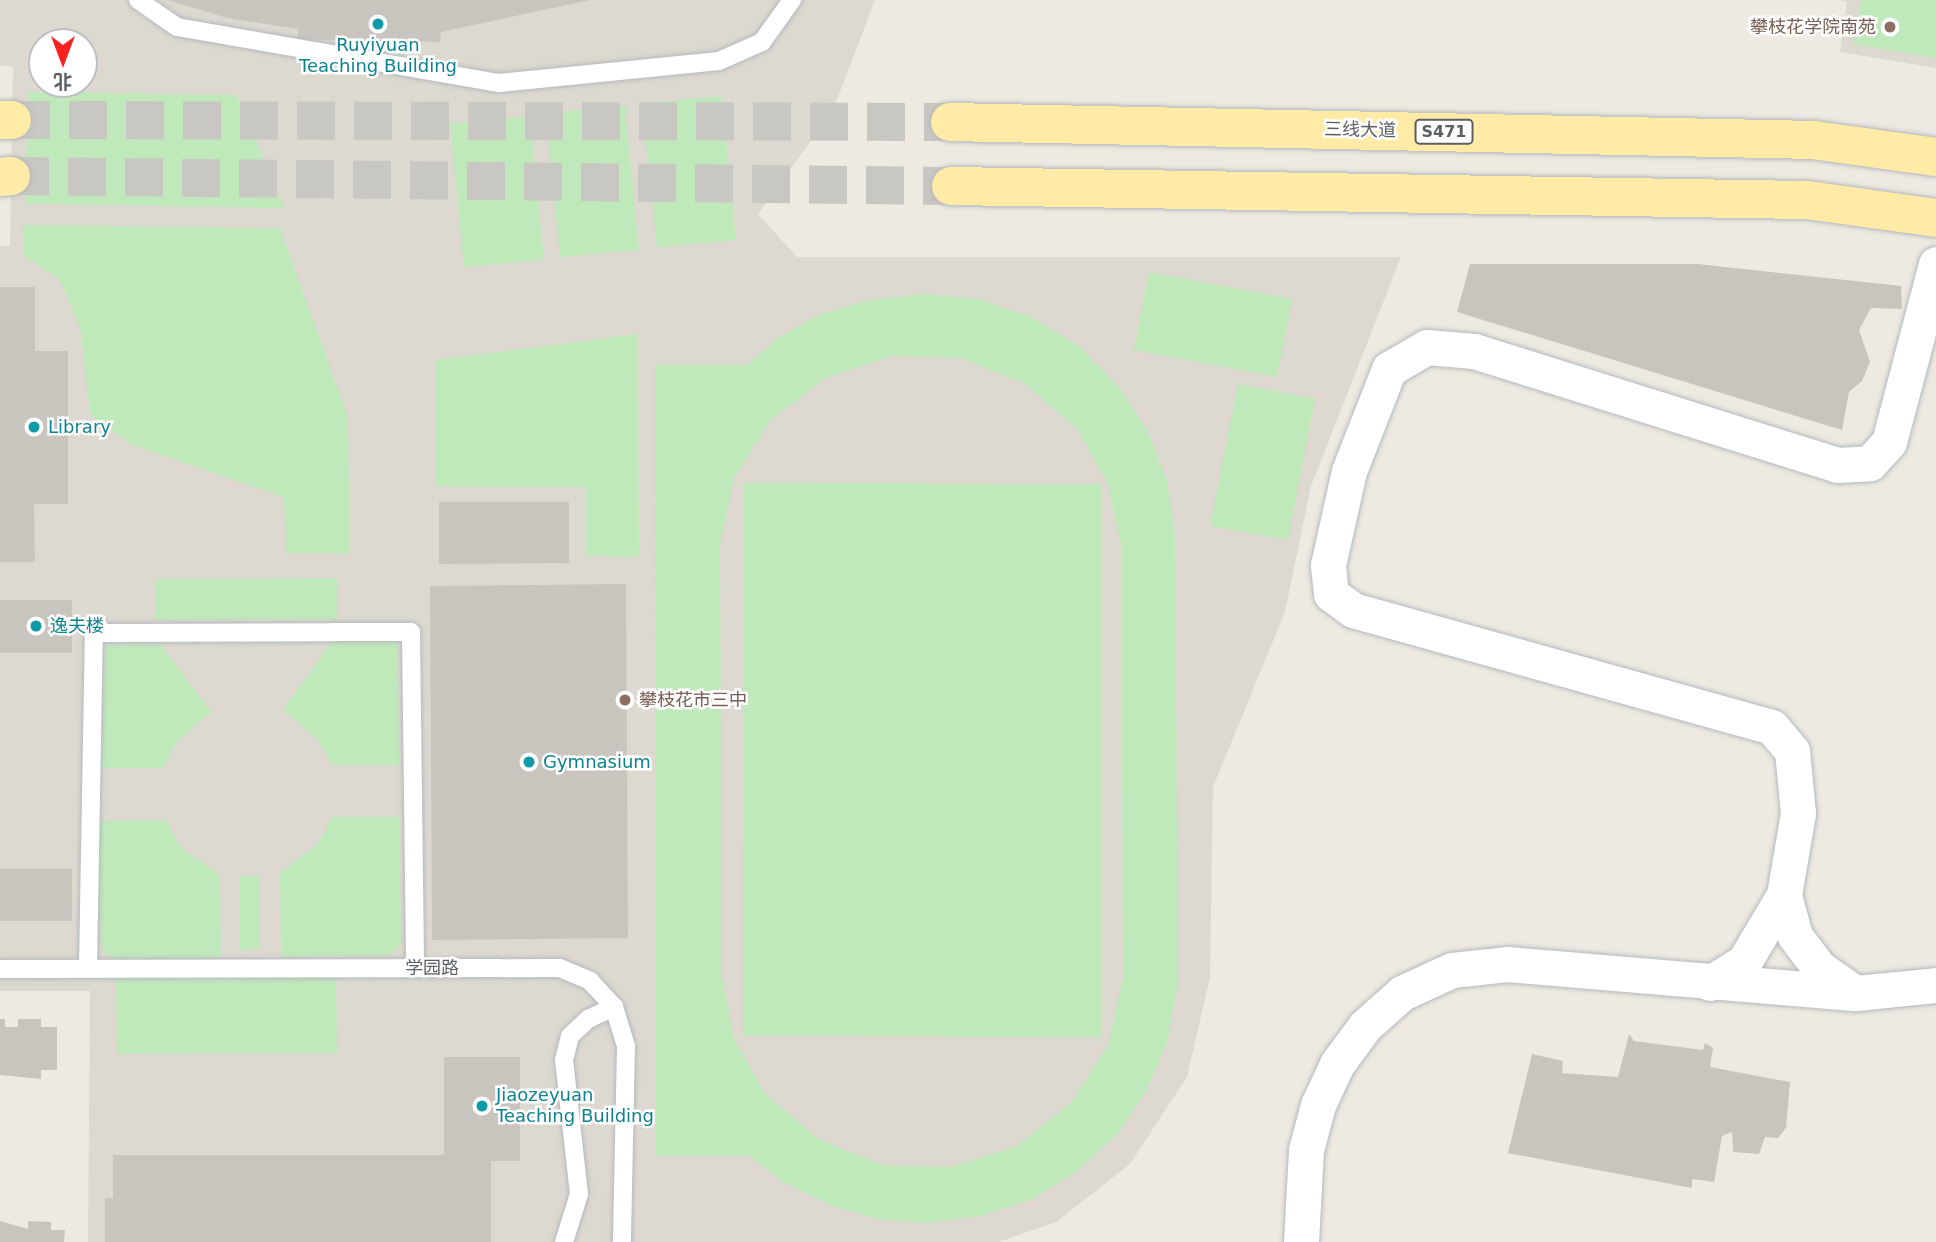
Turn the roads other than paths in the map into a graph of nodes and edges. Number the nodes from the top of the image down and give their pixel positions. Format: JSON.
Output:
{"nodes":[{"id":1,"x":138,"y":0,"type":"edge"},
{"id":2,"x":792,"y":0,"type":"edge"},
{"id":3,"x":950,"y":122,"type":"tunnel mouth"},
{"id":4,"x":1936,"y":157,"type":"edge"},
{"id":5,"x":951,"y":186,"type":"tunnel mouth"},
{"id":6,"x":1936,"y":218,"type":"edge"},
{"id":7,"x":1936,"y":264,"type":"edge"},
{"id":8,"x":1784,"y":895,"type":"junction"},
{"id":9,"x":88,"y":968,"type":"junction"},
{"id":10,"x":415,"y":968,"type":"junction"},
{"id":11,"x":0,"y":969,"type":"edge"},
{"id":12,"x":1710,"y":984,"type":"junction"},
{"id":13,"x":1936,"y":985,"type":"edge"},
{"id":14,"x":1856,"y":993,"type":"junction"},
{"id":15,"x":614,"y":1007,"type":"junction"},
{"id":16,"x":564,"y":1242,"type":"edge"},
{"id":17,"x":622,"y":1242,"type":"edge"},
{"id":18,"x":1301,"y":1242,"type":"edge"}],
"edges":[{"from":1,"to":2,"type":"lane"},
{"from":3,"to":4,"type":"main road","name":"三线大道","number":"S471"},
{"from":5,"to":6,"type":"main road"},
{"from":7,"to":8,"type":"street"},
{"from":8,"to":12,"type":"street"},
{"from":8,"to":14,"type":"street"},
{"from":9,"to":10,"type":"lane","name":"学园路"},
{"from":9,"to":10,"type":"lane"},
{"from":9,"to":11,"type":"lane","name":"学园路"},
{"from":10,"to":15,"type":"lane","name":"学园路"},
{"from":12,"to":14,"type":"street"},
{"from":12,"to":18,"type":"street"},
{"from":13,"to":14,"type":"street"},
{"from":15,"to":16,"type":"lane"},
{"from":15,"to":17,"type":"lane","name":"学园路"}]}
